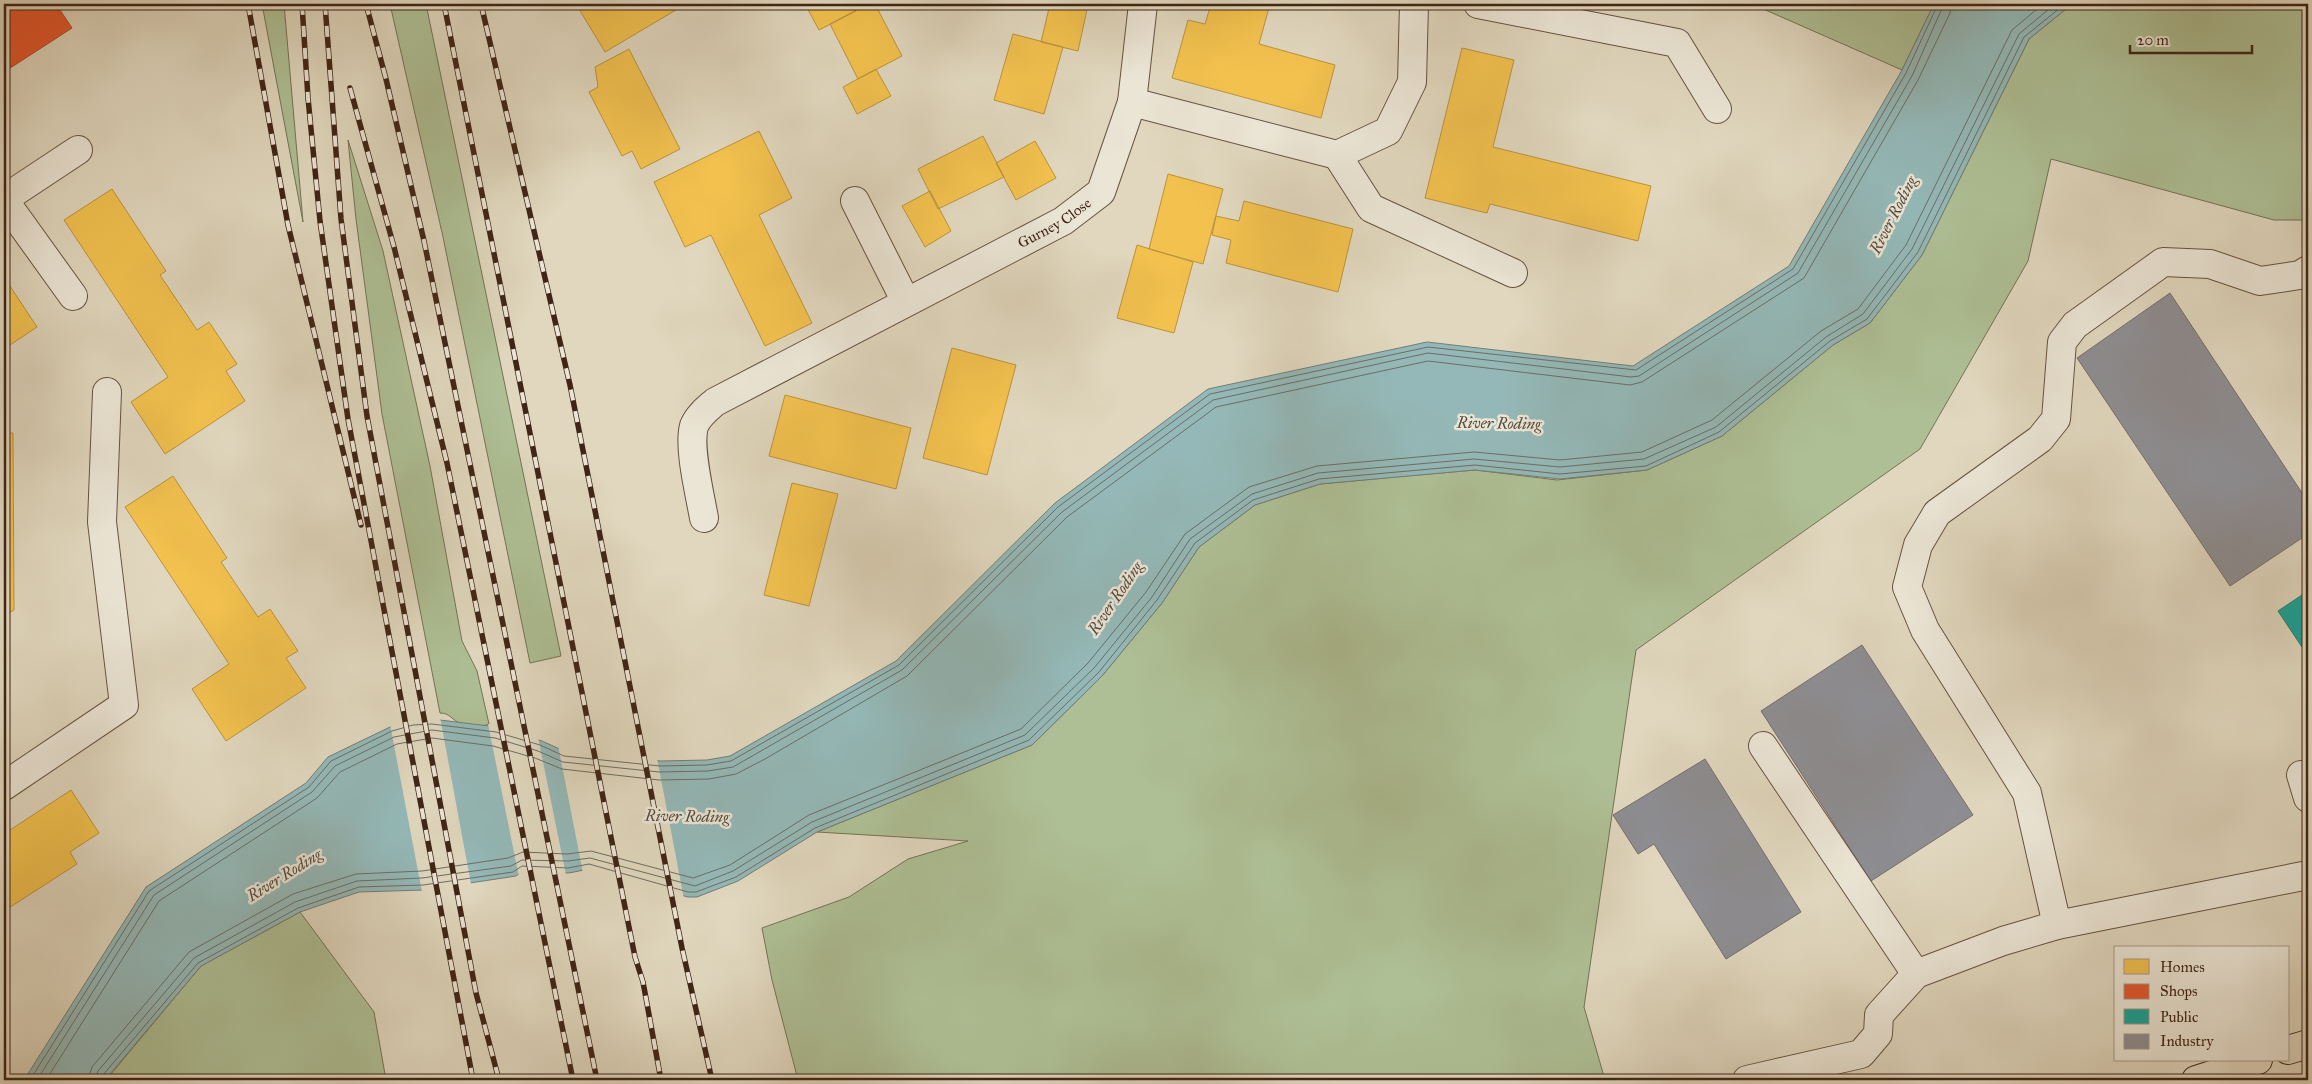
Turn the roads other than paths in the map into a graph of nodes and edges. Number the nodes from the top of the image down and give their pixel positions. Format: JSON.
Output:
{"nodes":[{"id":1,"x":1143,"y":4,"type":"edge"},
{"id":2,"x":1414,"y":4,"type":"edge"},
{"id":3,"x":1478,"y":4,"type":"edge"},
{"id":4,"x":1132,"y":102,"type":"junction"},
{"id":5,"x":1718,"y":109,"type":"dead end"},
{"id":6,"x":78,"y":150,"type":"dead end"},
{"id":7,"x":1337,"y":154,"type":"junction"},
{"id":8,"x":4,"y":200,"type":"edge"},
{"id":9,"x":855,"y":201,"type":"dead end"},
{"id":10,"x":2308,"y":270,"type":"edge"},
{"id":11,"x":1514,"y":273,"type":"dead end"},
{"id":12,"x":73,"y":296,"type":"dead end"},
{"id":13,"x":906,"y":302,"type":"junction"},
{"id":14,"x":107,"y":392,"type":"dead end"},
{"id":15,"x":704,"y":518,"type":"dead end"},
{"id":16,"x":1763,"y":746,"type":"dead end"},
{"id":17,"x":4,"y":786,"type":"edge"},
{"id":18,"x":2308,"y":875,"type":"edge"},
{"id":19,"x":2057,"y":925,"type":"junction"},
{"id":20,"x":1916,"y":974,"type":"junction"},
{"id":21,"x":2308,"y":1044,"type":"edge"},
{"id":22,"x":2290,"y":1049,"type":"edge"},
{"id":23,"x":2252,"y":1062,"type":"edge"},
{"id":24,"x":1747,"y":1080,"type":"edge"},
{"id":25,"x":2196,"y":1080,"type":"edge"}],
"edges":[{"from":1,"to":4,"type":"street","name":"Gurney Close"},
{"from":2,"to":7,"type":"street"},
{"from":3,"to":5,"type":"street"},
{"from":4,"to":7,"type":"street"},
{"from":4,"to":13,"type":"street","name":"Gurney Close"},
{"from":6,"to":8,"type":"street"},
{"from":7,"to":11,"type":"street"},
{"from":8,"to":12,"type":"street"},
{"from":9,"to":13,"type":"street"},
{"from":10,"to":19,"type":"street"},
{"from":13,"to":15,"type":"street","name":"Gurney Close"},
{"from":14,"to":17,"type":"street"},
{"from":16,"to":20,"type":"street"},
{"from":18,"to":19,"type":"street"},
{"from":19,"to":20,"type":"street"},
{"from":20,"to":24,"type":"street"},
{"from":21,"to":22,"type":"highway"},
{"from":23,"to":25,"type":"highway"}]}
